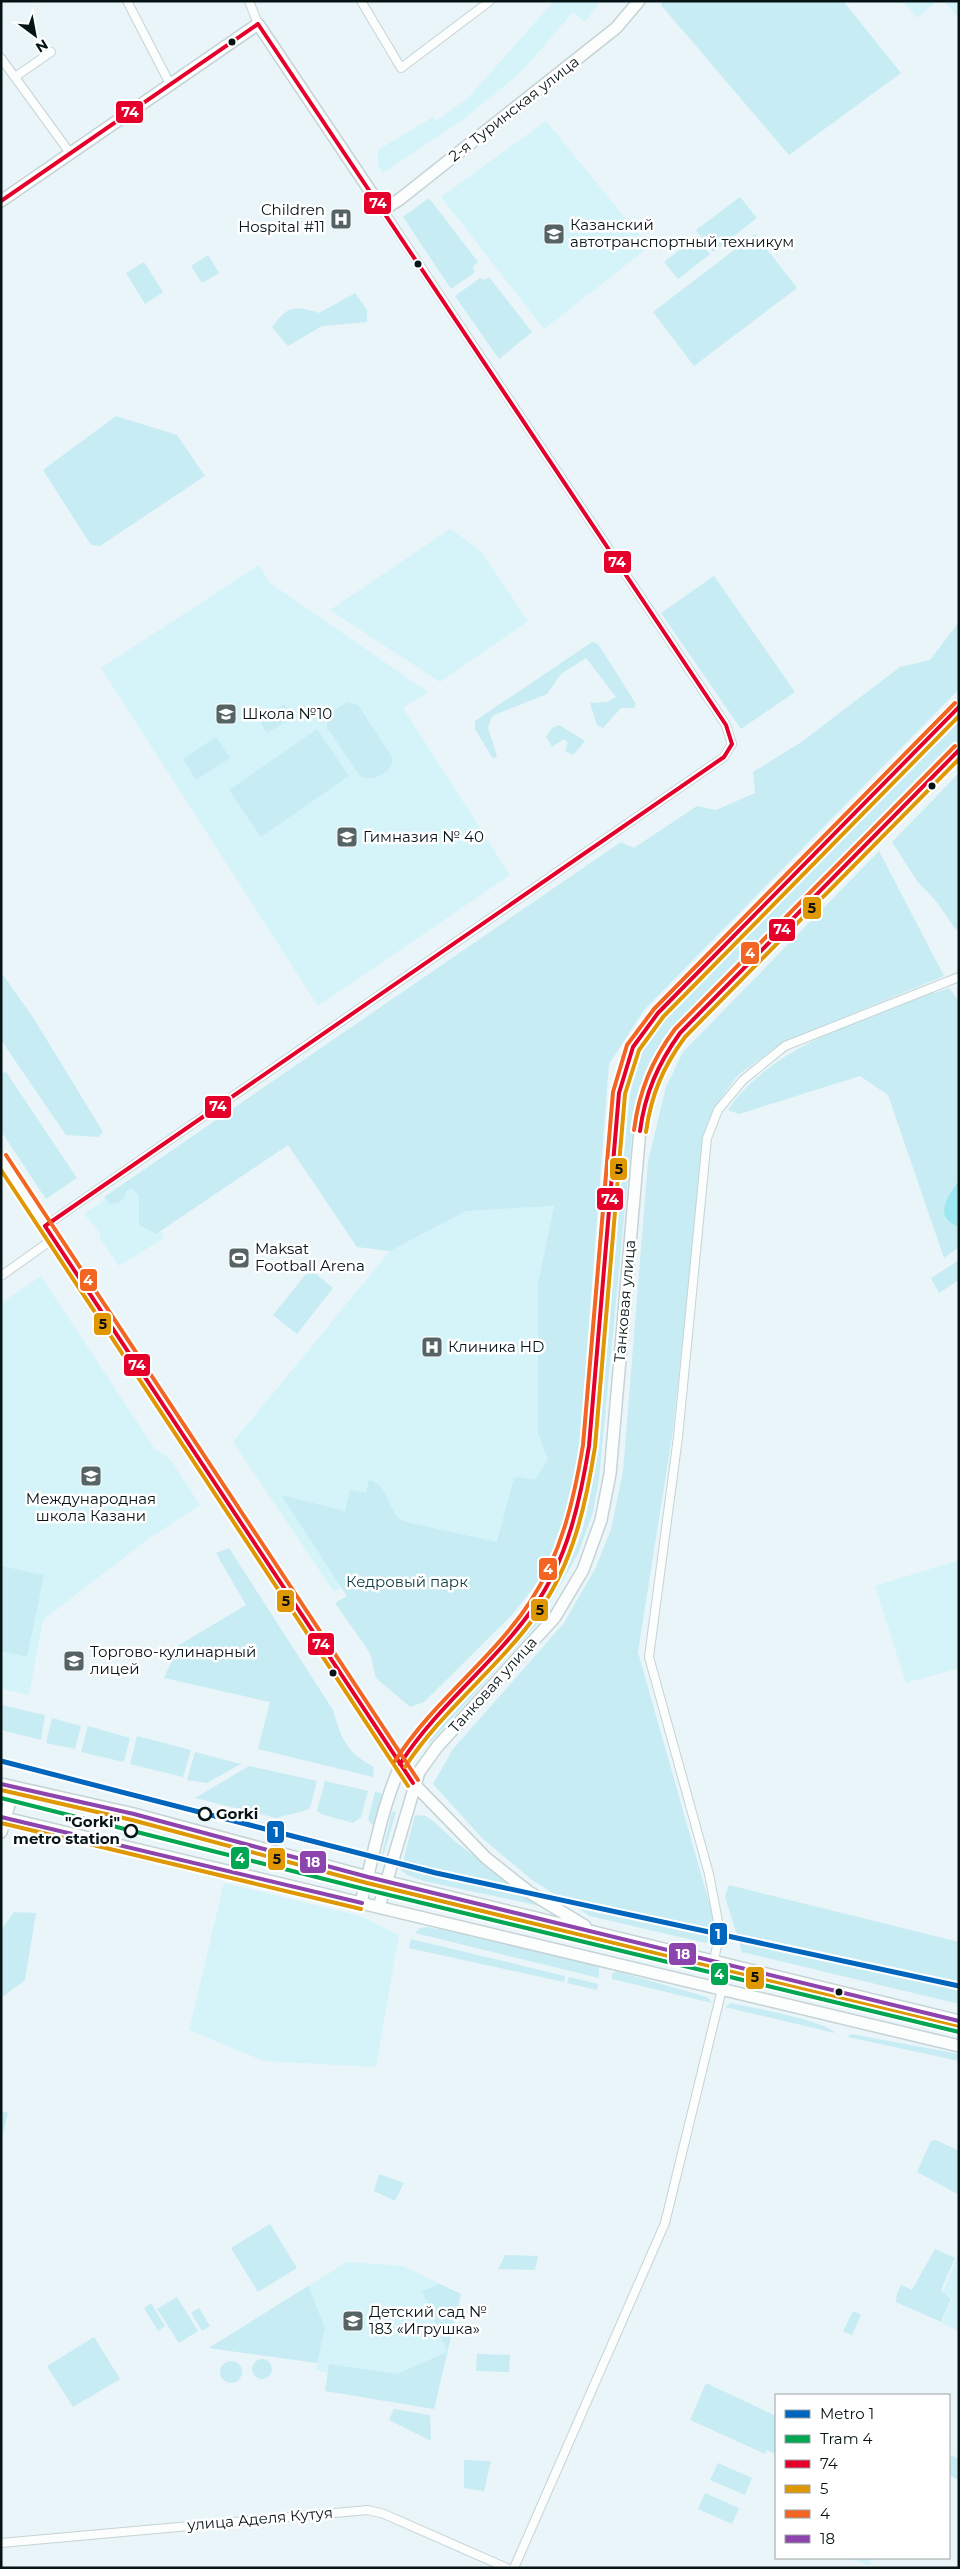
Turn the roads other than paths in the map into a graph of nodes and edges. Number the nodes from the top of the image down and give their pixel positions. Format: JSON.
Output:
{"nodes":[{"id":1,"x":127,"y":1,"type":"edge"},
{"id":2,"x":248,"y":1,"type":"edge"},
{"id":3,"x":361,"y":1,"type":"edge"},
{"id":4,"x":490,"y":1,"type":"edge"},
{"id":5,"x":639,"y":1,"type":"edge"},
{"id":6,"x":258,"y":24,"type":"junction"},
{"id":7,"x":51,"y":52,"type":"dead end"},
{"id":8,"x":1,"y":58,"type":"edge"},
{"id":9,"x":15,"y":77,"type":"junction"},
{"id":10,"x":170,"y":84,"type":"junction"},
{"id":11,"x":70,"y":154,"type":"junction"},
{"id":12,"x":1,"y":201,"type":"edge"},
{"id":13,"x":383,"y":210,"type":"junction"},
{"id":14,"x":959,"y":706,"type":"edge"},
{"id":15,"x":959,"y":750,"type":"edge"},
{"id":16,"x":959,"y":977,"type":"edge"},
{"id":17,"x":1,"y":1158,"type":"edge"},
{"id":18,"x":45,"y":1226,"type":"junction"},
{"id":19,"x":53,"y":1239,"type":"junction"},
{"id":20,"x":1,"y":1276,"type":"edge"},
{"id":21,"x":400,"y":1764,"type":"junction"},
{"id":22,"x":1,"y":1784,"type":"edge"},
{"id":23,"x":414,"y":1784,"type":"junction"},
{"id":24,"x":14,"y":1788,"type":"junction"},
{"id":25,"x":3,"y":1818,"type":"edge"},
{"id":26,"x":1,"y":1832,"type":"edge"},
{"id":27,"x":368,"y":1877,"type":"junction"},
{"id":28,"x":386,"y":1881,"type":"junction"},
{"id":29,"x":361,"y":1902,"type":"junction"},
{"id":30,"x":379,"y":1907,"type":"junction"},
{"id":31,"x":595,"y":1932,"type":"junction"},
{"id":32,"x":714,"y":1960,"type":"junction"},
{"id":33,"x":722,"y":1989,"type":"junction"},
{"id":34,"x":959,"y":2021,"type":"edge"},
{"id":35,"x":959,"y":2046,"type":"edge"},
{"id":36,"x":1,"y":2543,"type":"edge"},
{"id":37,"x":507,"y":2568,"type":"edge"},
{"id":38,"x":514,"y":2568,"type":"edge"}],
"edges":[{"from":1,"to":10,"type":"street"},
{"from":2,"to":6,"type":"street"},
{"from":3,"to":4,"type":"street"},
{"from":5,"to":13,"type":"main road","name":"2-я Туринская улица"},
{"from":6,"to":10,"type":"main road"},
{"from":6,"to":13,"type":"main road"},
{"from":7,"to":9,"type":"street"},
{"from":8,"to":9,"type":"street"},
{"from":9,"to":11,"type":"street"},
{"from":10,"to":11,"type":"main road"},
{"from":11,"to":12,"type":"main road"},
{"from":13,"to":18,"type":"street"},
{"from":14,"to":21,"type":"main road","name":"Танковая улица"},
{"from":15,"to":23,"type":"main road","name":"Танковая улица"},
{"from":16,"to":32,"type":"street"},
{"from":17,"to":18,"type":"main road"},
{"from":18,"to":19,"type":"main road"},
{"from":19,"to":20,"type":"street"},
{"from":19,"to":21,"type":"main road"},
{"from":21,"to":23,"type":"main road"},
{"from":21,"to":27,"type":"main road","name":"Танковая улица"},
{"from":22,"to":24,"type":"main road"},
{"from":23,"to":28,"type":"main road","name":"Танковая улица"},
{"from":23,"to":31,"type":"main road"},
{"from":24,"to":25,"type":"main road"},
{"from":24,"to":27,"type":"main road"},
{"from":25,"to":26,"type":"main road"},
{"from":25,"to":29,"type":"main road"},
{"from":27,"to":28,"type":"main road"},
{"from":27,"to":29,"type":"main road","name":"Танковая улица"},
{"from":28,"to":30,"type":"main road","name":"Танковая улица"},
{"from":28,"to":31,"type":"main road"},
{"from":29,"to":30,"type":"main road"},
{"from":30,"to":33,"type":"main road"},
{"from":31,"to":32,"type":"main road"},
{"from":32,"to":34,"type":"main road"},
{"from":33,"to":35,"type":"main road"},
{"from":33,"to":38,"type":"street"},
{"from":36,"to":37,"type":"street","name":"улица Аделя Кутуя"}]}
